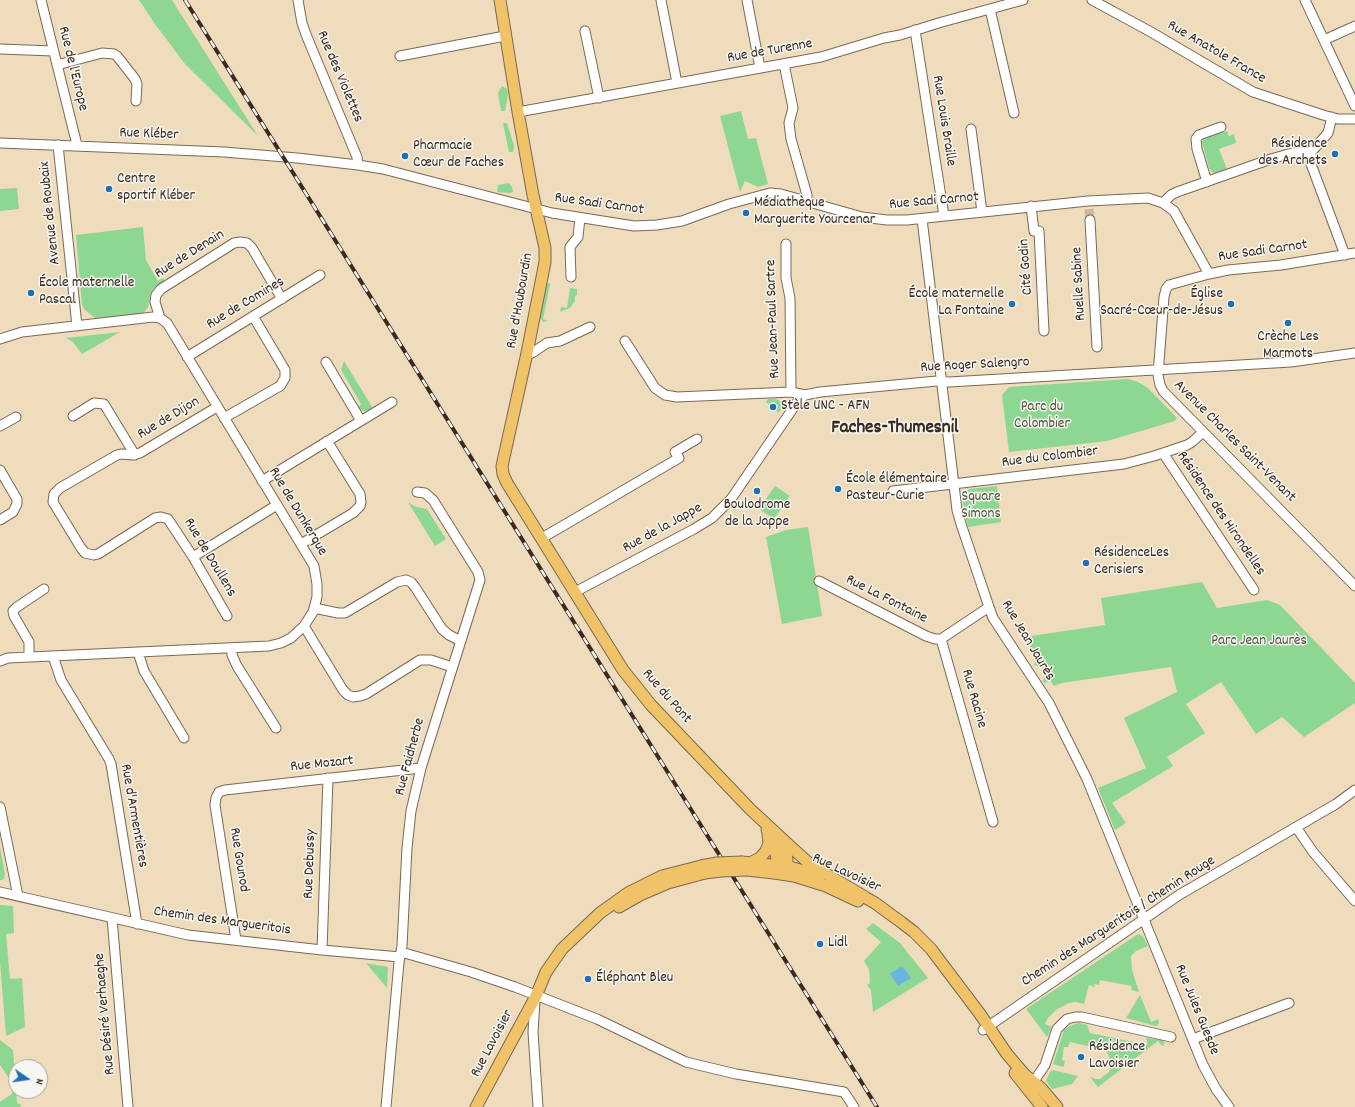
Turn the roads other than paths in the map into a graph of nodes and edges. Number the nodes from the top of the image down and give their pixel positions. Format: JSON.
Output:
{"nodes":[{"id":1,"x":41,"y":0,"type":"edge"},
{"id":2,"x":298,"y":0,"type":"edge"},
{"id":3,"x":500,"y":0,"type":"edge"},
{"id":4,"x":661,"y":0,"type":"edge"},
{"id":5,"x":747,"y":0,"type":"edge"},
{"id":6,"x":1023,"y":0,"type":"edge"},
{"id":7,"x":1092,"y":0,"type":"edge"},
{"id":8,"x":1305,"y":0,"type":"edge"},
{"id":9,"x":990,"y":9,"type":"junction"},
{"id":10,"x":1355,"y":26,"type":"edge"},
{"id":11,"x":915,"y":30,"type":"junction"},
{"id":12,"x":585,"y":31,"type":"dead end"},
{"id":13,"x":505,"y":36,"type":"junction"},
{"id":14,"x":1324,"y":40,"type":"junction"},
{"id":15,"x":0,"y":49,"type":"edge"},
{"id":16,"x":53,"y":51,"type":"junction"},
{"id":17,"x":400,"y":56,"type":"dead end"},
{"id":18,"x":784,"y":64,"type":"junction"},
{"id":19,"x":57,"y":65,"type":"junction"},
{"id":20,"x":760,"y":68,"type":"junction"},
{"id":21,"x":677,"y":83,"type":"junction"},
{"id":22,"x":599,"y":98,"type":"junction"},
{"id":23,"x":136,"y":101,"type":"dead end"},
{"id":24,"x":1355,"y":106,"type":"edge"},
{"id":25,"x":518,"y":112,"type":"junction"},
{"id":26,"x":1014,"y":113,"type":"dead end"},
{"id":27,"x":1332,"y":118,"type":"junction"},
{"id":28,"x":1355,"y":119,"type":"edge"},
{"id":29,"x":1221,"y":127,"type":"dead end"},
{"id":30,"x":970,"y":128,"type":"dead end"},
{"id":31,"x":0,"y":143,"type":"edge"},
{"id":32,"x":58,"y":145,"type":"junction"},
{"id":33,"x":77,"y":146,"type":"junction"},
{"id":34,"x":1311,"y":152,"type":"junction"},
{"id":35,"x":297,"y":158,"type":"joint"},
{"id":36,"x":358,"y":165,"type":"junction"},
{"id":37,"x":1207,"y":182,"type":"junction"},
{"id":38,"x":807,"y":201,"type":"junction"},
{"id":39,"x":1164,"y":203,"type":"junction"},
{"id":40,"x":1031,"y":206,"type":"junction"},
{"id":41,"x":537,"y":209,"type":"junction"},
{"id":42,"x":982,"y":212,"type":"junction"},
{"id":43,"x":944,"y":216,"type":"junction"},
{"id":44,"x":580,"y":218,"type":"junction"},
{"id":45,"x":922,"y":218,"type":"junction"},
{"id":46,"x":1090,"y":220,"type":"tunnel mouth"},
{"id":47,"x":786,"y":244,"type":"dead end"},
{"id":48,"x":1355,"y":253,"type":"edge"},
{"id":49,"x":1344,"y":255,"type":"junction"},
{"id":50,"x":1209,"y":274,"type":"junction"},
{"id":51,"x":320,"y":275,"type":"dead end"},
{"id":52,"x":571,"y":277,"type":"dead end"},
{"id":53,"x":282,"y":299,"type":"junction"},
{"id":54,"x":253,"y":316,"type":"junction"},
{"id":55,"x":160,"y":318,"type":"junction"},
{"id":56,"x":77,"y":326,"type":"junction"},
{"id":57,"x":590,"y":328,"type":"dead end"},
{"id":58,"x":1044,"y":332,"type":"dead end"},
{"id":59,"x":0,"y":339,"type":"edge"},
{"id":60,"x":625,"y":341,"type":"dead end"},
{"id":61,"x":1097,"y":347,"type":"dead end"},
{"id":62,"x":527,"y":353,"type":"junction"},
{"id":63,"x":1355,"y":353,"type":"edge"},
{"id":64,"x":187,"y":357,"type":"junction"},
{"id":65,"x":326,"y":362,"type":"dead end"},
{"id":66,"x":1158,"y":369,"type":"junction"},
{"id":67,"x":941,"y":382,"type":"junction"},
{"id":68,"x":791,"y":392,"type":"junction"},
{"id":69,"x":805,"y":395,"type":"junction"},
{"id":70,"x":392,"y":402,"type":"dead end"},
{"id":71,"x":217,"y":406,"type":"junction"},
{"id":72,"x":73,"y":416,"type":"dead end"},
{"id":73,"x":16,"y":417,"type":"dead end"},
{"id":74,"x":224,"y":418,"type":"junction"},
{"id":75,"x":361,"y":421,"type":"junction"},
{"id":76,"x":0,"y":426,"type":"edge"},
{"id":77,"x":1203,"y":432,"type":"junction"},
{"id":78,"x":697,"y":439,"type":"dead end"},
{"id":79,"x":327,"y":441,"type":"junction"},
{"id":80,"x":1163,"y":453,"type":"junction"},
{"id":81,"x":135,"y":455,"type":"junction"},
{"id":82,"x":0,"y":470,"type":"edge"},
{"id":83,"x":262,"y":481,"type":"junction"},
{"id":84,"x":954,"y":483,"type":"junction"},
{"id":85,"x":893,"y":491,"type":"dead end"},
{"id":86,"x":418,"y":492,"type":"dead end"},
{"id":87,"x":277,"y":505,"type":"junction"},
{"id":88,"x":0,"y":520,"type":"edge"},
{"id":89,"x":542,"y":538,"type":"junction"},
{"id":90,"x":301,"y":544,"type":"junction"},
{"id":91,"x":193,"y":557,"type":"junction"},
{"id":92,"x":819,"y":581,"type":"dead end"},
{"id":93,"x":1355,"y":586,"type":"edge"},
{"id":94,"x":44,"y":589,"type":"dead end"},
{"id":95,"x":1254,"y":590,"type":"dead end"},
{"id":96,"x":575,"y":592,"type":"junction"},
{"id":97,"x":989,"y":607,"type":"junction"},
{"id":98,"x":314,"y":608,"type":"junction"},
{"id":99,"x":227,"y":616,"type":"dead end"},
{"id":100,"x":304,"y":626,"type":"junction"},
{"id":101,"x":941,"y":639,"type":"junction"},
{"id":102,"x":461,"y":641,"type":"junction"},
{"id":103,"x":232,"y":648,"type":"junction"},
{"id":104,"x":138,"y":652,"type":"junction"},
{"id":105,"x":53,"y":656,"type":"junction"},
{"id":106,"x":29,"y":657,"type":"junction"},
{"id":107,"x":0,"y":661,"type":"edge"},
{"id":108,"x":452,"y":667,"type":"junction"},
{"id":109,"x":276,"y":728,"type":"dead end"},
{"id":110,"x":184,"y":738,"type":"dead end"},
{"id":111,"x":421,"y":768,"type":"junction"},
{"id":112,"x":328,"y":778,"type":"junction"},
{"id":113,"x":225,"y":790,"type":"joint"},
{"id":114,"x":1355,"y":790,"type":"edge"},
{"id":115,"x":0,"y":807,"type":"edge"},
{"id":116,"x":750,"y":809,"type":"junction"},
{"id":117,"x":993,"y":822,"type":"dead end"},
{"id":118,"x":763,"y":825,"type":"junction"},
{"id":119,"x":1296,"y":827,"type":"junction"},
{"id":120,"x":780,"y":836,"type":"junction"},
{"id":121,"x":746,"y":865,"type":"junction"},
{"id":122,"x":782,"y":868,"type":"junction"},
{"id":123,"x":703,"y":870,"type":"junction"},
{"id":124,"x":3,"y":894,"type":"edge"},
{"id":125,"x":18,"y":896,"type":"junction"},
{"id":126,"x":865,"y":897,"type":"junction"},
{"id":127,"x":1355,"y":901,"type":"edge"},
{"id":128,"x":112,"y":918,"type":"junction"},
{"id":129,"x":1144,"y":919,"type":"junction"},
{"id":130,"x":137,"y":924,"type":"junction"},
{"id":131,"x":236,"y":940,"type":"junction"},
{"id":132,"x":322,"y":950,"type":"junction"},
{"id":133,"x":401,"y":955,"type":"junction"},
{"id":134,"x":536,"y":996,"type":"junction"},
{"id":135,"x":1289,"y":1003,"type":"dead end"},
{"id":136,"x":986,"y":1028,"type":"junction"},
{"id":137,"x":1171,"y":1037,"type":"dead end"},
{"id":138,"x":1193,"y":1039,"type":"junction"},
{"id":139,"x":1031,"y":1086,"type":"junction"},
{"id":140,"x":128,"y":1107,"type":"edge"},
{"id":141,"x":386,"y":1107,"type":"edge"},
{"id":142,"x":476,"y":1107,"type":"edge"},
{"id":143,"x":538,"y":1107,"type":"edge"},
{"id":144,"x":854,"y":1107,"type":"edge"},
{"id":145,"x":1042,"y":1107,"type":"edge"},
{"id":146,"x":1057,"y":1107,"type":"edge"},
{"id":147,"x":1229,"y":1107,"type":"edge"}],
"edges":[{"from":1,"to":16,"type":"street","name":"Rue de l'Europe"},
{"from":2,"to":36,"type":"street","name":"Rue des Violettes"},
{"from":3,"to":13,"type":"main road","name":"Rue d'Haubourdin"},
{"from":4,"to":21,"type":"street"},
{"from":5,"to":20,"type":"street"},
{"from":6,"to":9,"type":"street","name":"Rue de Turenne"},
{"from":7,"to":27,"type":"street","name":"Rue Anatole France"},
{"from":8,"to":14,"type":"street"},
{"from":9,"to":11,"type":"street","name":"Rue de Turenne"},
{"from":9,"to":26,"type":"street"},
{"from":10,"to":14,"type":"street"},
{"from":11,"to":18,"type":"street","name":"Rue de Turenne"},
{"from":11,"to":43,"type":"street","name":"Rue Louis Braille"},
{"from":12,"to":22,"type":"street"},
{"from":13,"to":17,"type":"street"},
{"from":13,"to":25,"type":"main road","name":"Rue d'Haubourdin"},
{"from":14,"to":24,"type":"street"},
{"from":15,"to":16,"type":"street"},
{"from":16,"to":19,"type":"street","name":"Rue de l'Europe"},
{"from":18,"to":20,"type":"street","name":"Rue de Turenne"},
{"from":18,"to":38,"type":"street"},
{"from":19,"to":23,"type":"street"},
{"from":19,"to":33,"type":"street","name":"Rue de l'Europe"},
{"from":20,"to":21,"type":"street","name":"Rue de Turenne"},
{"from":21,"to":22,"type":"street","name":"Rue de Turenne"},
{"from":22,"to":25,"type":"street","name":"Rue de Turenne"},
{"from":25,"to":41,"type":"main road","name":"Rue d'Haubourdin"},
{"from":27,"to":28,"type":"street","name":"Rue Anatole France"},
{"from":27,"to":34,"type":"street"},
{"from":29,"to":37,"type":"street"},
{"from":30,"to":42,"type":"street"},
{"from":31,"to":32,"type":"street","name":"Rue Kléber"},
{"from":32,"to":33,"type":"street","name":"Rue Kléber"},
{"from":32,"to":56,"type":"street","name":"Avenue de Roubaix"},
{"from":33,"to":35,"type":"street","name":"Rue Kléber"},
{"from":34,"to":37,"type":"street"},
{"from":34,"to":49,"type":"street"},
{"from":35,"to":36,"type":"street","name":"Rue Sadi Carnot"},
{"from":36,"to":41,"type":"street","name":"Rue Sadi Carnot"},
{"from":37,"to":39,"type":"street"},
{"from":38,"to":44,"type":"street","name":"Rue Sadi Carnot"},
{"from":38,"to":45,"type":"street","name":"Rue Sadi Carnot"},
{"from":39,"to":40,"type":"street","name":"Rue Sadi Carnot"},
{"from":39,"to":50,"type":"street","name":"Rue Sadi Carnot"},
{"from":40,"to":42,"type":"street","name":"Rue Sadi Carnot"},
{"from":40,"to":58,"type":"street","name":"Cité Godin"},
{"from":41,"to":44,"type":"street","name":"Rue Sadi Carnot"},
{"from":41,"to":62,"type":"main road","name":"Rue d'Haubourdin"},
{"from":42,"to":43,"type":"street","name":"Rue Sadi Carnot"},
{"from":43,"to":45,"type":"street","name":"Rue Sadi Carnot"},
{"from":44,"to":52,"type":"street"},
{"from":45,"to":67,"type":"street","name":"Rue Jean Jaurès"},
{"from":46,"to":61,"type":"street","name":"Ruelle Sabine"},
{"from":47,"to":68,"type":"street","name":"Rue Jean-Paul Sartre"},
{"from":48,"to":49,"type":"street","name":"Rue Sadi Carnot"},
{"from":49,"to":50,"type":"street","name":"Rue Sadi Carnot"},
{"from":50,"to":66,"type":"street","name":"Avenue Charles Saint-Venant"},
{"from":51,"to":53,"type":"street","name":"Rue de Comines"},
{"from":53,"to":54,"type":"street","name":"Rue de Comines"},
{"from":53,"to":55,"type":"street","name":"Rue de Denain"},
{"from":54,"to":64,"type":"street","name":"Rue de Comines"},
{"from":54,"to":74,"type":"street"},
{"from":55,"to":56,"type":"street"},
{"from":55,"to":64,"type":"street","name":"Rue de Dunkerque"},
{"from":56,"to":59,"type":"street"},
{"from":57,"to":62,"type":"street"},
{"from":60,"to":68,"type":"street","name":"Rue Roger Salengro"},
{"from":62,"to":89,"type":"main road","name":"Rue d'Haubourdin"},
{"from":63,"to":66,"type":"street","name":"Rue Roger Salengro"},
{"from":64,"to":71,"type":"street","name":"Rue de Dunkerque"},
{"from":65,"to":75,"type":"street"},
{"from":66,"to":67,"type":"street","name":"Rue Roger Salengro"},
{"from":66,"to":77,"type":"street","name":"Avenue Charles Saint-Venant"},
{"from":67,"to":69,"type":"street","name":"Rue Roger Salengro"},
{"from":67,"to":84,"type":"street","name":"Rue Jean Jaurès"},
{"from":68,"to":69,"type":"street","name":"Rue Roger Salengro"},
{"from":69,"to":96,"type":"street","name":"Rue de la Jappe"},
{"from":70,"to":75,"type":"street"},
{"from":71,"to":74,"type":"street","name":"Rue de Dunkerque"},
{"from":71,"to":81,"type":"street","name":"Rue de Dijon"},
{"from":72,"to":81,"type":"street"},
{"from":73,"to":76,"type":"street"},
{"from":74,"to":83,"type":"street","name":"Rue de Dunkerque"},
{"from":75,"to":79,"type":"street"},
{"from":77,"to":80,"type":"street","name":"Rue du Colombier"},
{"from":77,"to":93,"type":"street","name":"Avenue Charles Saint-Venant"},
{"from":78,"to":89,"type":"street"},
{"from":79,"to":83,"type":"street"},
{"from":79,"to":90,"type":"street"},
{"from":80,"to":84,"type":"street","name":"Rue du Colombier"},
{"from":80,"to":95,"type":"street","name":"Résidence des Hirondelles"},
{"from":81,"to":91,"type":"street","name":"Rue de Doullens"},
{"from":82,"to":88,"type":"street"},
{"from":83,"to":87,"type":"street","name":"Rue de Dunkerque"},
{"from":84,"to":85,"type":"street","name":"Rue du Colombier"},
{"from":84,"to":97,"type":"street","name":"Rue Jean Jaurès"},
{"from":86,"to":102,"type":"street","name":"Rue Faidherbe"},
{"from":87,"to":90,"type":"street","name":"Rue de Dunkerque"},
{"from":87,"to":91,"type":"street"},
{"from":89,"to":96,"type":"main road","name":"Rue d'Haubourdin"},
{"from":90,"to":98,"type":"street","name":"Rue de Dunkerque"},
{"from":91,"to":99,"type":"street","name":"Rue de Doullens"},
{"from":92,"to":101,"type":"street","name":"Rue La Fontaine"},
{"from":94,"to":106,"type":"street"},
{"from":96,"to":116,"type":"main road","name":"Rue du Pont"},
{"from":97,"to":101,"type":"street"},
{"from":97,"to":129,"type":"street","name":"Rue Jean Jaurès"},
{"from":98,"to":100,"type":"street","name":"Rue de Dunkerque"},
{"from":98,"to":102,"type":"street"},
{"from":100,"to":103,"type":"street","name":"Rue de Dunkerque"},
{"from":100,"to":108,"type":"street"},
{"from":101,"to":117,"type":"street","name":"Rue Racine"},
{"from":102,"to":108,"type":"street","name":"Rue Faidherbe"},
{"from":103,"to":104,"type":"street","name":"Rue de Dunkerque"},
{"from":103,"to":109,"type":"street"},
{"from":104,"to":105,"type":"street","name":"Rue de Dunkerque"},
{"from":104,"to":110,"type":"street"},
{"from":105,"to":106,"type":"street","name":"Rue de Dunkerque"},
{"from":105,"to":130,"type":"street","name":"Rue d'Armentières"},
{"from":106,"to":107,"type":"street","name":"Rue de Dunkerque"},
{"from":108,"to":111,"type":"street","name":"Rue Faidherbe"},
{"from":111,"to":112,"type":"street","name":"Rue Mozart"},
{"from":111,"to":133,"type":"street","name":"Rue Faidherbe"},
{"from":112,"to":113,"type":"street","name":"Rue Mozart"},
{"from":112,"to":132,"type":"street","name":"Rue Debussy"},
{"from":113,"to":131,"type":"street","name":"Rue Gounod"},
{"from":114,"to":119,"type":"street","name":"Chemin des Margueritois / Chemin Rouge"},
{"from":115,"to":125,"type":"street"},
{"from":116,"to":118,"type":"main road","name":"Rue du Pont"},
{"from":116,"to":120,"type":"main road","name":"Rue du Pont"},
{"from":118,"to":121,"type":"main road","name":"Rue du Pont"},
{"from":118,"to":122,"type":"main road","name":"Rue du Pont"},
{"from":119,"to":127,"type":"street"},
{"from":119,"to":129,"type":"street","name":"Chemin des Margueritois / Chemin Rouge"},
{"from":120,"to":122,"type":"main road"},
{"from":120,"to":126,"type":"main road","name":"Rue du Pont"},
{"from":121,"to":122,"type":"main road","name":"Rue Lavoisier"},
{"from":121,"to":123,"type":"main road","name":"Rue Lavoisier","bridge":true},
{"from":122,"to":126,"type":"main road","name":"Rue Lavoisier"},
{"from":122,"to":136,"type":"main road","name":"Rue Lavoisier"},
{"from":123,"to":134,"type":"main road","name":"Rue Lavoisier"},
{"from":123,"to":134,"type":"main road","name":"Rue Lavoisier"},
{"from":124,"to":125,"type":"street","name":"Chemin des Margueritois"},
{"from":125,"to":128,"type":"street","name":"Chemin des Margueritois"},
{"from":126,"to":136,"type":"main road","name":"Rue Lavoisier"},
{"from":128,"to":130,"type":"street","name":"Chemin des Margueritois"},
{"from":128,"to":140,"type":"street","name":"Rue Désiré Verhaeghe"},
{"from":129,"to":136,"type":"street","name":"Chemin des Margueritois / Chemin Rouge"},
{"from":129,"to":138,"type":"street","name":"Rue Jules Guesde"},
{"from":130,"to":131,"type":"street","name":"Chemin des Margueritois"},
{"from":131,"to":132,"type":"street","name":"Chemin des Margueritois"},
{"from":132,"to":133,"type":"street","name":"Chemin des Margueritois"},
{"from":133,"to":134,"type":"street","name":"Chemin des Margueritois"},
{"from":133,"to":141,"type":"street","name":"Rue Faidherbe"},
{"from":134,"to":142,"type":"main road","name":"Rue Lavoisier"},
{"from":134,"to":143,"type":"street"},
{"from":134,"to":144,"type":"street","name":"Chemin des Margueritois"},
{"from":135,"to":138,"type":"street"},
{"from":136,"to":139,"type":"main road","name":"Rue Lavoisier"},
{"from":137,"to":139,"type":"street"},
{"from":138,"to":147,"type":"street","name":"Rue Jules Guesde"},
{"from":139,"to":145,"type":"main road","name":"Rue Lavoisier"},
{"from":139,"to":146,"type":"main road","name":"Rue Lavoisier"}]}
